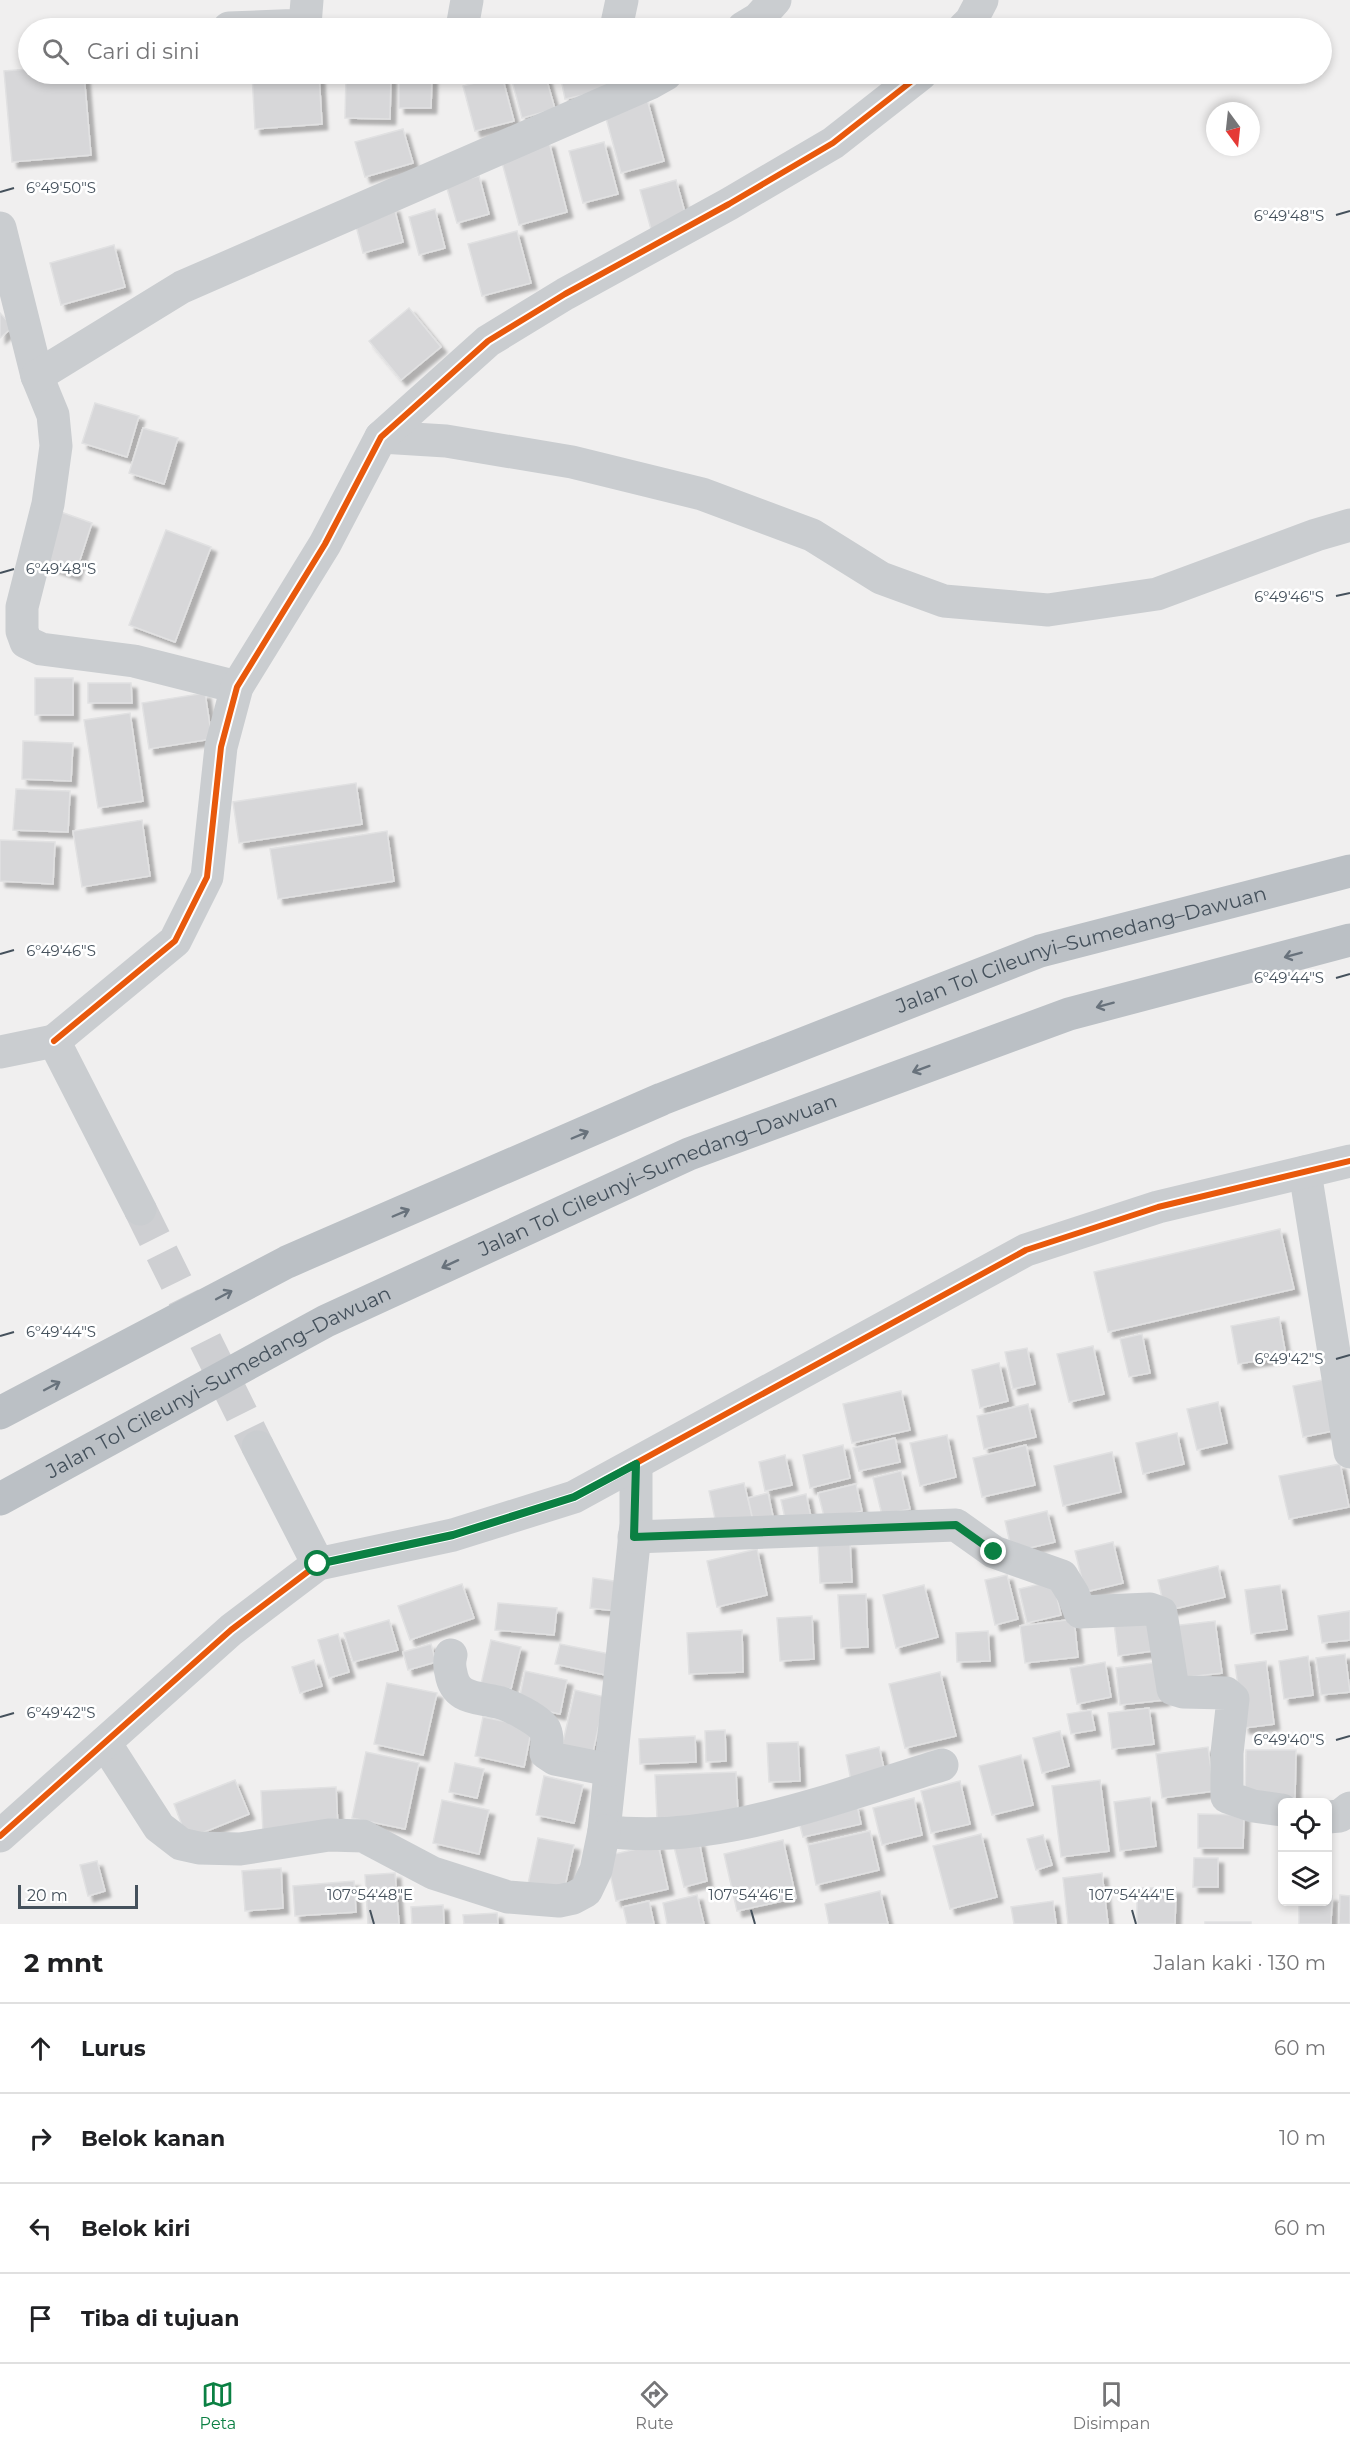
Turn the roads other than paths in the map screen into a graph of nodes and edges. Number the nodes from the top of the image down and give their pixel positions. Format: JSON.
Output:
{"nodes":[{"id":1,"x":307,"y":0,"type":"edge"},
{"id":2,"x":467,"y":0,"type":"edge"},
{"id":3,"x":622,"y":0,"type":"edge"},
{"id":4,"x":776,"y":0,"type":"edge"},
{"id":5,"x":982,"y":0,"type":"edge"},
{"id":6,"x":306,"y":18,"type":"edge"},
{"id":7,"x":464,"y":18,"type":"edge"},
{"id":8,"x":618,"y":18,"type":"edge"},
{"id":9,"x":759,"y":18,"type":"edge"},
{"id":10,"x":973,"y":18,"type":"edge"},
{"id":11,"x":648,"y":84,"type":"edge"},
{"id":12,"x":908,"y":84,"type":"edge"},
{"id":13,"x":0,"y":228,"type":"edge"},
{"id":14,"x":37,"y":376,"type":"junction"},
{"id":15,"x":381,"y":437,"type":"junction"},
{"id":16,"x":1350,"y":525,"type":"edge"},
{"id":17,"x":237,"y":687,"type":"junction"},
{"id":18,"x":1350,"y":871,"type":"edge"},
{"id":19,"x":1350,"y":940,"type":"edge"},
{"id":20,"x":54,"y":1041,"type":"junction"},
{"id":21,"x":0,"y":1052,"type":"edge"},
{"id":22,"x":1350,"y":1161,"type":"edge"},
{"id":23,"x":1305,"y":1172,"type":"junction"},
{"id":24,"x":140,"y":1209,"type":"tunnel mouth"},
{"id":25,"x":0,"y":1413,"type":"edge"},
{"id":26,"x":258,"y":1447,"type":"tunnel mouth"},
{"id":27,"x":1350,"y":1452,"type":"edge"},
{"id":28,"x":636,"y":1464,"type":"junction"},
{"id":29,"x":0,"y":1499,"type":"edge"},
{"id":30,"x":634,"y":1537,"type":"junction"},
{"id":31,"x":318,"y":1564,"type":"junction"},
{"id":32,"x":451,"y":1655,"type":"dead end"},
{"id":33,"x":105,"y":1743,"type":"junction"},
{"id":34,"x":942,"y":1765,"type":"dead end"},
{"id":35,"x":610,"y":1770,"type":"junction"},
{"id":36,"x":1350,"y":1808,"type":"edge"},
{"id":37,"x":1278,"y":1809,"type":"edge"},
{"id":38,"x":1332,"y":1817,"type":"edge"},
{"id":39,"x":603,"y":1831,"type":"junction"},
{"id":40,"x":0,"y":1836,"type":"edge"}],
"edges":[{"from":1,"to":6,"type":"street"},
{"from":2,"to":7,"type":"street"},
{"from":3,"to":8,"type":"street"},
{"from":4,"to":9,"type":"street"},
{"from":5,"to":10,"type":"street"},
{"from":11,"to":14,"type":"street"},
{"from":12,"to":15,"type":"street"},
{"from":13,"to":14,"type":"street"},
{"from":14,"to":17,"type":"street"},
{"from":15,"to":16,"type":"street"},
{"from":15,"to":17,"type":"street"},
{"from":17,"to":20,"type":"street"},
{"from":25,"to":18,"type":"highway","name":"Jalan Tol Cileunyi–Sumedang–Dawuan","one_way":true},
{"from":19,"to":29,"type":"highway","name":"Jalan Tol Cileunyi–Sumedang–Dawuan","one_way":true},
{"from":20,"to":21,"type":"street"},
{"from":20,"to":24,"type":"street"},
{"from":22,"to":23,"type":"street"},
{"from":23,"to":27,"type":"street"},
{"from":23,"to":28,"type":"street"},
{"from":26,"to":31,"type":"street"},
{"from":28,"to":30,"type":"street"},
{"from":28,"to":31,"type":"street"},
{"from":30,"to":35,"type":"street"},
{"from":30,"to":37,"type":"street"},
{"from":31,"to":33,"type":"street"},
{"from":32,"to":35,"type":"street"},
{"from":33,"to":39,"type":"street"},
{"from":33,"to":40,"type":"street"},
{"from":34,"to":39,"type":"street"},
{"from":35,"to":39,"type":"street"},
{"from":36,"to":38,"type":"street"}]}
